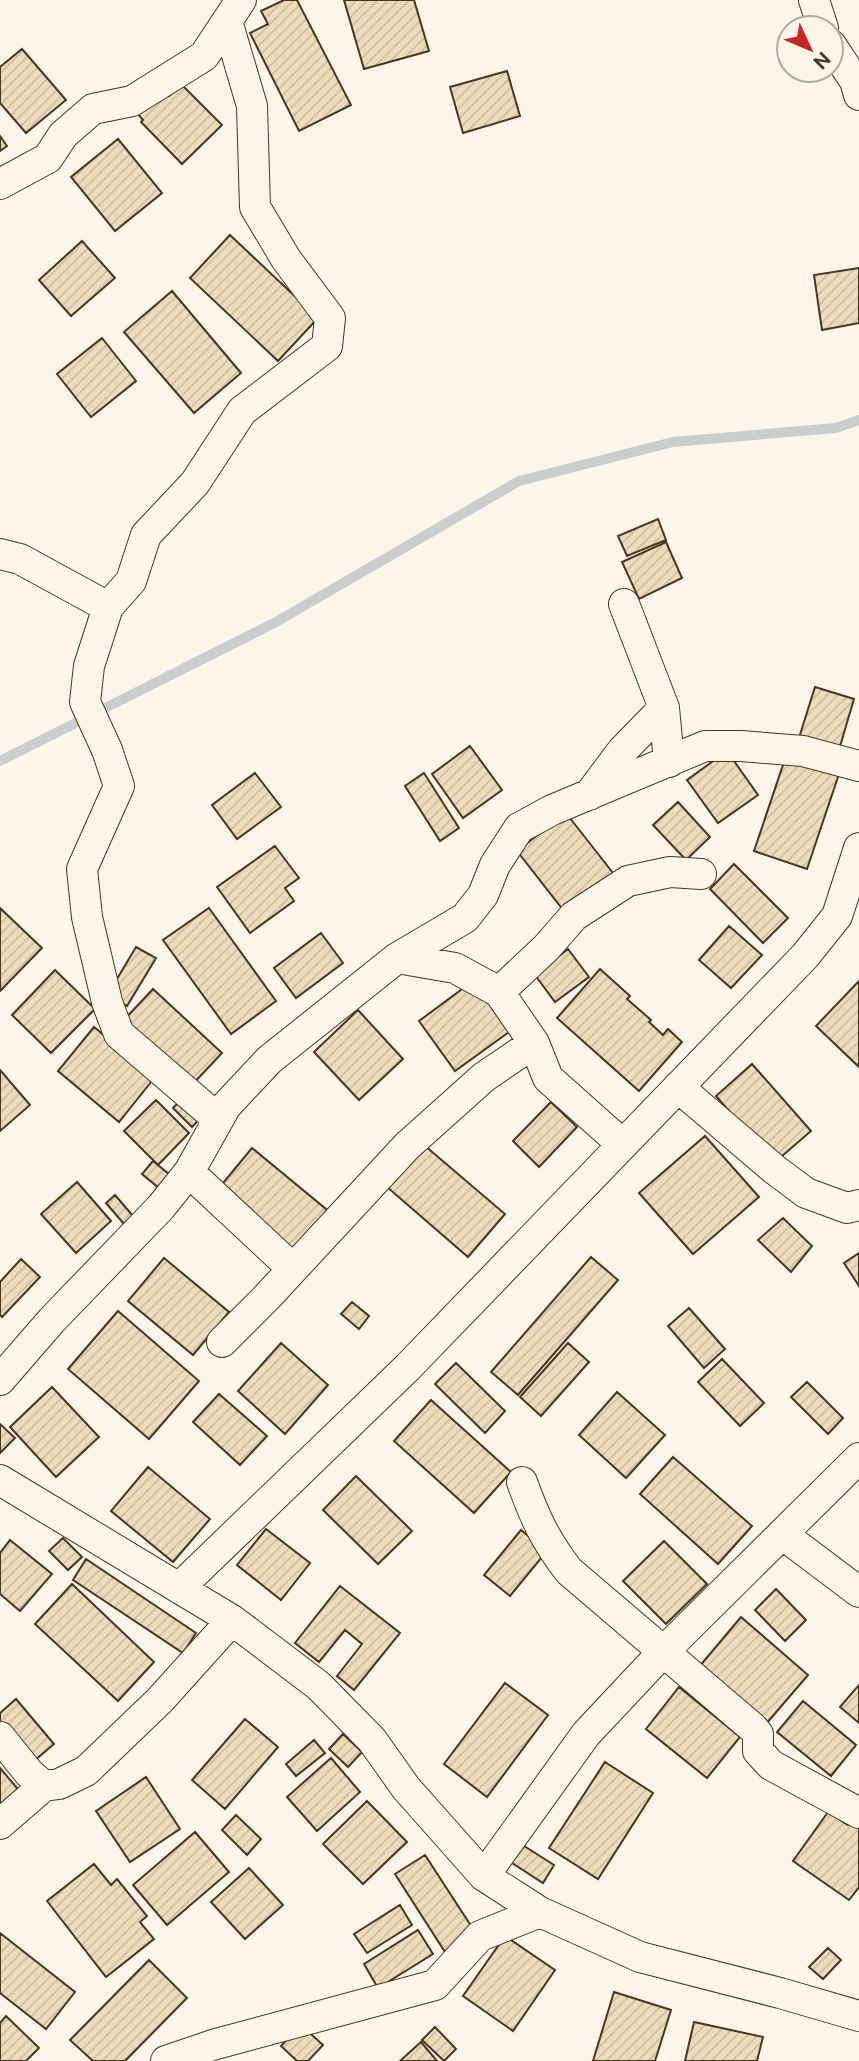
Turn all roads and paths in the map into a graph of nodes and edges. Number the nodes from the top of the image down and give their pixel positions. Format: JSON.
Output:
{"nodes":[{"id":1,"x":234,"y":11,"type":"edge"},
{"id":2,"x":845,"y":66,"type":"edge"},
{"id":3,"x":859,"y":95,"type":"edge"},
{"id":4,"x":0,"y":184,"type":"edge"},
{"id":5,"x":0,"y":554,"type":"edge"},
{"id":6,"x":624,"y":604,"type":"dead end"},
{"id":7,"x":108,"y":607,"type":"junction"},
{"id":8,"x":664,"y":708,"type":"junction"},
{"id":9,"x":669,"y":762,"type":"junction"},
{"id":10,"x":859,"y":766,"type":"edge"},
{"id":11,"x":589,"y":796,"type":"junction"},
{"id":12,"x":859,"y":848,"type":"edge"},
{"id":13,"x":701,"y":874,"type":"dead end"},
{"id":14,"x":397,"y":958,"type":"junction"},
{"id":15,"x":499,"y":992,"type":"junction"},
{"id":16,"x":534,"y":1043,"type":"junction"},
{"id":17,"x":678,"y":1087,"type":"junction"},
{"id":18,"x":218,"y":1119,"type":"junction"},
{"id":19,"x":622,"y":1144,"type":"junction"},
{"id":20,"x":189,"y":1172,"type":"junction"},
{"id":21,"x":859,"y":1205,"type":"edge"},
{"id":22,"x":293,"y":1269,"type":"junction"},
{"id":23,"x":222,"y":1342,"type":"dead end"},
{"id":24,"x":0,"y":1380,"type":"edge"},
{"id":25,"x":859,"y":1458,"type":"edge"},
{"id":26,"x":0,"y":1480,"type":"edge"},
{"id":27,"x":522,"y":1482,"type":"dead end"},
{"id":28,"x":782,"y":1534,"type":"junction"},
{"id":29,"x":179,"y":1588,"type":"junction"},
{"id":30,"x":859,"y":1592,"type":"edge"},
{"id":31,"x":232,"y":1620,"type":"junction"},
{"id":32,"x":662,"y":1653,"type":"junction"},
{"id":33,"x":0,"y":1737,"type":"edge"},
{"id":34,"x":44,"y":1786,"type":"junction"},
{"id":35,"x":859,"y":1813,"type":"edge"},
{"id":36,"x":0,"y":1824,"type":"edge"},
{"id":37,"x":484,"y":1876,"type":"junction"},
{"id":38,"x":540,"y":1912,"type":"junction"},
{"id":39,"x":859,"y":2016,"type":"edge"},
{"id":40,"x":166,"y":2061,"type":"edge"}],
"edges":[{"from":1,"to":4,"type":"street"},
{"from":1,"to":7,"type":"street"},
{"from":2,"to":3,"type":"street"},
{"from":5,"to":7,"type":"street"},
{"from":6,"to":8,"type":"street"},
{"from":7,"to":18,"type":"street"},
{"from":8,"to":9,"type":"street"},
{"from":8,"to":11,"type":"street"},
{"from":9,"to":10,"type":"street"},
{"from":9,"to":11,"type":"street"},
{"from":11,"to":14,"type":"street"},
{"from":12,"to":17,"type":"street"},
{"from":13,"to":15,"type":"street"},
{"from":14,"to":15,"type":"street"},
{"from":14,"to":18,"type":"street"},
{"from":15,"to":16,"type":"street"},
{"from":16,"to":19,"type":"street"},
{"from":16,"to":22,"type":"street"},
{"from":17,"to":19,"type":"street"},
{"from":17,"to":21,"type":"street"},
{"from":18,"to":20,"type":"street"},
{"from":19,"to":29,"type":"street"},
{"from":20,"to":22,"type":"street"},
{"from":20,"to":24,"type":"street"},
{"from":22,"to":23,"type":"street"},
{"from":25,"to":28,"type":"street"},
{"from":26,"to":29,"type":"street"},
{"from":27,"to":32,"type":"street"},
{"from":28,"to":30,"type":"street"},
{"from":28,"to":32,"type":"street"},
{"from":29,"to":31,"type":"street"},
{"from":31,"to":34,"type":"street"},
{"from":31,"to":37,"type":"street"},
{"from":32,"to":35,"type":"street"},
{"from":32,"to":37,"type":"street"},
{"from":33,"to":34,"type":"street"},
{"from":34,"to":36,"type":"street"},
{"from":37,"to":38,"type":"street"},
{"from":38,"to":39,"type":"street"},
{"from":38,"to":40,"type":"street"}]}
